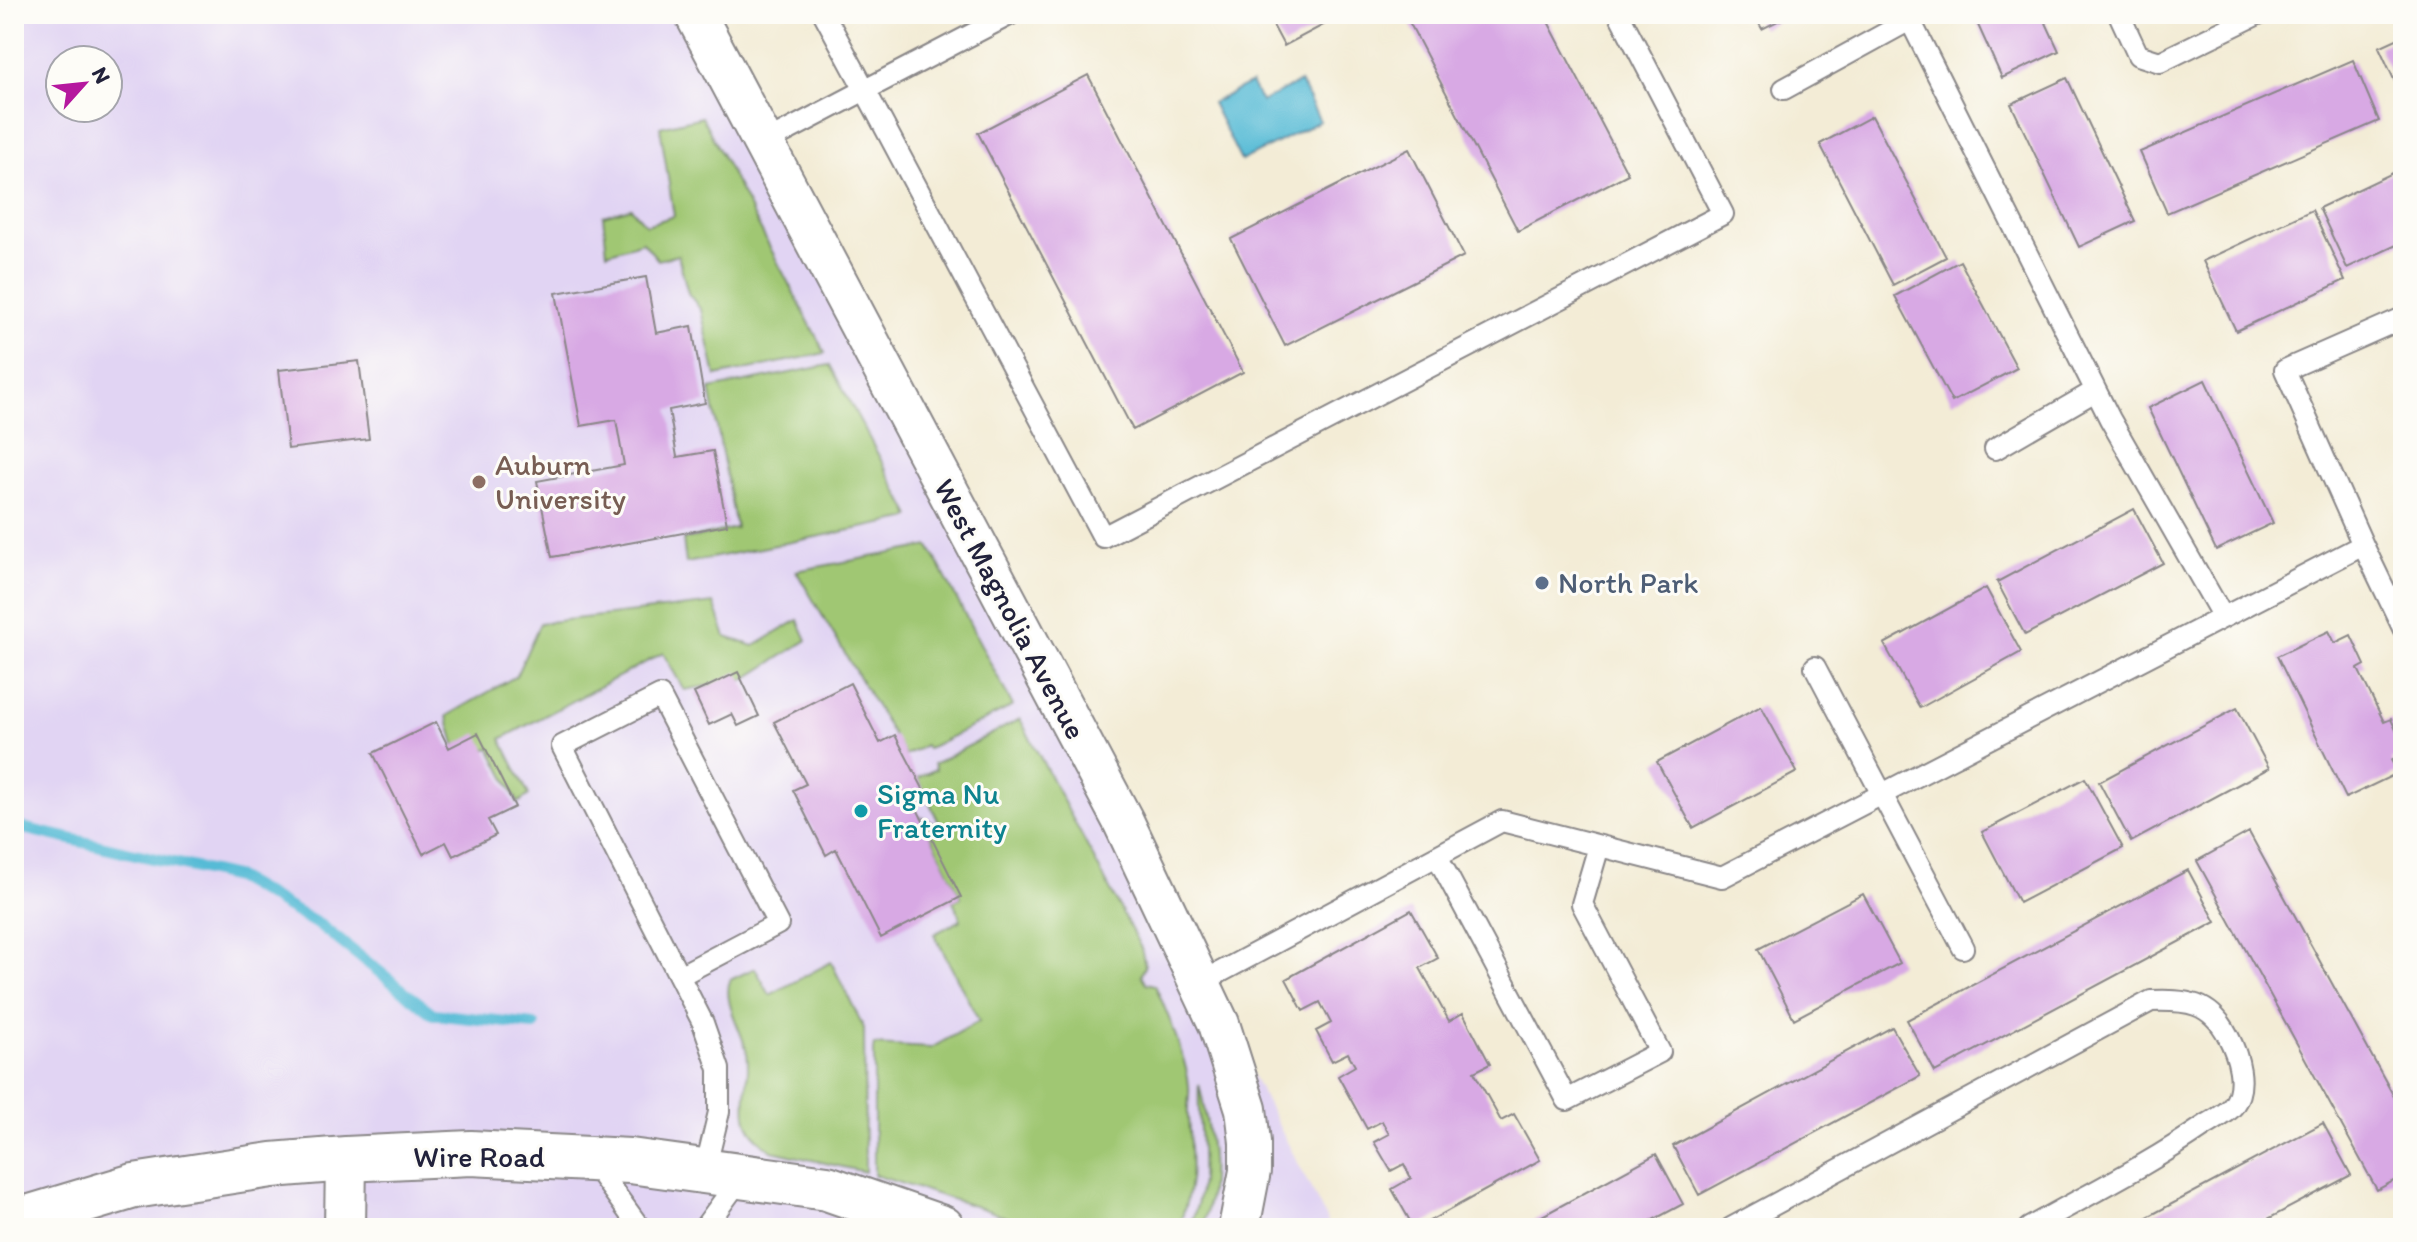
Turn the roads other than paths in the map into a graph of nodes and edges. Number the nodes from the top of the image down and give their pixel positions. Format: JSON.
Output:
{"nodes":[{"id":1,"x":695,"y":14,"type":"edge"},
{"id":2,"x":824,"y":14,"type":"edge"},
{"id":3,"x":1011,"y":14,"type":"edge"},
{"id":4,"x":1619,"y":14,"type":"edge"},
{"id":5,"x":2119,"y":14,"type":"edge"},
{"id":6,"x":2258,"y":14,"type":"edge"},
{"id":7,"x":1909,"y":17,"type":"edge"},
{"id":8,"x":1784,"y":89,"type":"dead end"},
{"id":9,"x":865,"y":90,"type":"junction"},
{"id":10,"x":764,"y":143,"type":"junction"},
{"id":11,"x":2403,"y":318,"type":"edge"},
{"id":12,"x":2095,"y":391,"type":"junction"},
{"id":13,"x":1995,"y":449,"type":"dead end"},
{"id":14,"x":2363,"y":545,"type":"junction"},
{"id":15,"x":2223,"y":617,"type":"junction"},
{"id":16,"x":2403,"y":628,"type":"edge"},
{"id":17,"x":1815,"y":667,"type":"dead end"},
{"id":18,"x":1882,"y":795,"type":"junction"},
{"id":19,"x":1599,"y":846,"type":"junction"},
{"id":20,"x":1437,"y":856,"type":"junction"},
{"id":21,"x":1963,"y":948,"type":"dead end"},
{"id":22,"x":681,"y":975,"type":"junction"},
{"id":23,"x":1200,"y":983,"type":"junction"},
{"id":24,"x":346,"y":1159,"type":"junction"},
{"id":25,"x":590,"y":1159,"type":"junction"},
{"id":26,"x":724,"y":1172,"type":"junction"},
{"id":27,"x":26,"y":1222,"type":"edge"},
{"id":28,"x":345,"y":1228,"type":"edge"},
{"id":29,"x":640,"y":1228,"type":"edge"},
{"id":30,"x":704,"y":1228,"type":"edge"},
{"id":31,"x":942,"y":1228,"type":"edge"},
{"id":32,"x":1239,"y":1228,"type":"edge"},
{"id":33,"x":1731,"y":1228,"type":"edge"},
{"id":34,"x":2029,"y":1228,"type":"edge"}],
"edges":[{"from":1,"to":10,"type":"street","name":"West Magnolia Avenue"},
{"from":2,"to":9,"type":"lane"},
{"from":3,"to":9,"type":"lane"},
{"from":4,"to":9,"type":"lane"},
{"from":5,"to":6,"type":"lane"},
{"from":7,"to":8,"type":"lane"},
{"from":7,"to":12,"type":"lane"},
{"from":9,"to":10,"type":"lane"},
{"from":10,"to":23,"type":"street","name":"West Magnolia Avenue"},
{"from":11,"to":14,"type":"lane"},
{"from":12,"to":13,"type":"lane"},
{"from":12,"to":15,"type":"lane"},
{"from":14,"to":15,"type":"lane"},
{"from":14,"to":16,"type":"lane"},
{"from":15,"to":18,"type":"lane"},
{"from":17,"to":18,"type":"lane"},
{"from":18,"to":19,"type":"lane"},
{"from":18,"to":21,"type":"lane"},
{"from":19,"to":20,"type":"lane"},
{"from":19,"to":20,"type":"lane"},
{"from":20,"to":23,"type":"lane"},
{"from":22,"to":22,"type":"lane"},
{"from":22,"to":26,"type":"lane"},
{"from":23,"to":32,"type":"street","name":"West Magnolia Avenue"},
{"from":24,"to":25,"type":"street","name":"Wire Road"},
{"from":24,"to":27,"type":"street","name":"Wire Road"},
{"from":24,"to":28,"type":"street"},
{"from":25,"to":26,"type":"street","name":"Wire Road"},
{"from":25,"to":29,"type":"lane"},
{"from":26,"to":30,"type":"lane"},
{"from":26,"to":31,"type":"street","name":"Wire Road"},
{"from":33,"to":34,"type":"lane"}]}
